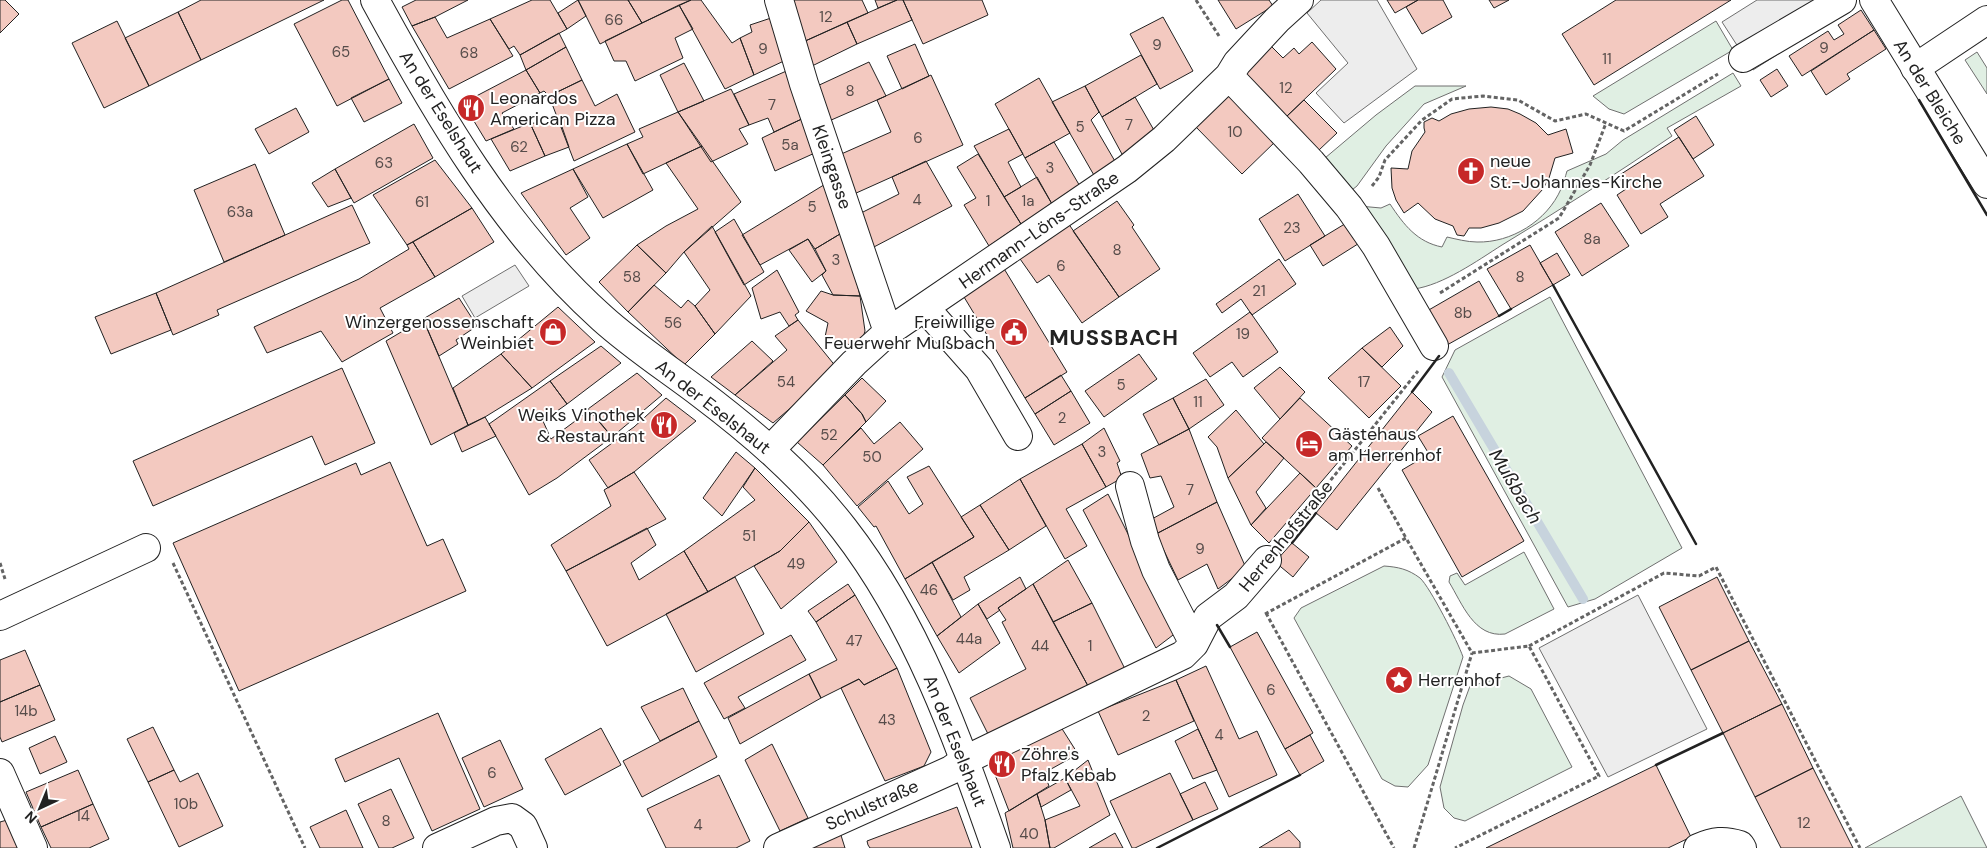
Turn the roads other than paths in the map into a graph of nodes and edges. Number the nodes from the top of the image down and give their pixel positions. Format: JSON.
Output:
{"nodes":[{"id":1,"x":375,"y":0,"type":"edge"},
{"id":2,"x":779,"y":0,"type":"edge"},
{"id":3,"x":1299,"y":0,"type":"edge"},
{"id":4,"x":1842,"y":0,"type":"edge"},
{"id":5,"x":1874,"y":0,"type":"edge"},
{"id":6,"x":1987,"y":20,"type":"edge"},
{"id":7,"x":1743,"y":58,"type":"road end"},
{"id":8,"x":1915,"y":68,"type":"junction"},
{"id":9,"x":1233,"y":70,"type":"junction"},
{"id":10,"x":1987,"y":184,"type":"edge"},
{"id":11,"x":925,"y":308,"type":"junction"},
{"id":12,"x":888,"y":332,"type":"junction"},
{"id":13,"x":1434,"y":346,"type":"road end"},
{"id":14,"x":1018,"y":436,"type":"dead end"},
{"id":15,"x":770,"y":450,"type":"junction"},
{"id":16,"x":1130,"y":486,"type":"dead end"},
{"id":17,"x":146,"y":548,"type":"dead end"},
{"id":18,"x":1267,"y":560,"type":"road end"},
{"id":19,"x":0,"y":616,"type":"edge"},
{"id":20,"x":1194,"y":644,"type":"junction"},
{"id":21,"x":965,"y":760,"type":"junction"},
{"id":22,"x":0,"y":773,"type":"edge"},
{"id":23,"x":34,"y":848,"type":"edge"},
{"id":24,"x":437,"y":848,"type":"edge"},
{"id":25,"x":533,"y":848,"type":"edge"},
{"id":26,"x":778,"y":848,"type":"edge"},
{"id":27,"x":996,"y":848,"type":"edge"},
{"id":28,"x":1698,"y":848,"type":"edge"},
{"id":29,"x":1742,"y":848,"type":"edge"}],
"edges":[{"from":1,"to":15,"type":"street","name":"An der Eselshaut"},
{"from":2,"to":12,"type":"street","name":"Kleingasse"},
{"from":3,"to":9,"type":"street","name":"Hermann-Löns-Straße"},
{"from":4,"to":7,"type":"street"},
{"from":5,"to":8,"type":"street","name":"An der Bleiche"},
{"from":6,"to":8,"type":"street"},
{"from":8,"to":10,"type":"street","name":"An der Bleiche"},
{"from":9,"to":11,"type":"street","name":"Hermann-Löns-Straße"},
{"from":9,"to":13,"type":"street"},
{"from":11,"to":12,"type":"street","name":"Hermann-Löns-Straße"},
{"from":11,"to":14,"type":"street"},
{"from":12,"to":15,"type":"street","name":"Hermann-Löns-Straße"},
{"from":15,"to":21,"type":"street","name":"An der Eselshaut"},
{"from":16,"to":20,"type":"street"},
{"from":17,"to":19,"type":"street"},
{"from":18,"to":20,"type":"street","name":"Herrenhofstraße"},
{"from":20,"to":21,"type":"street","name":"Herrenhofstraße"},
{"from":21,"to":26,"type":"street","name":"Schulstraße"},
{"from":21,"to":27,"type":"street","name":"An der Eselshaut"},
{"from":22,"to":23,"type":"street"},
{"from":24,"to":25,"type":"street"},
{"from":28,"to":29,"type":"street"}]}
